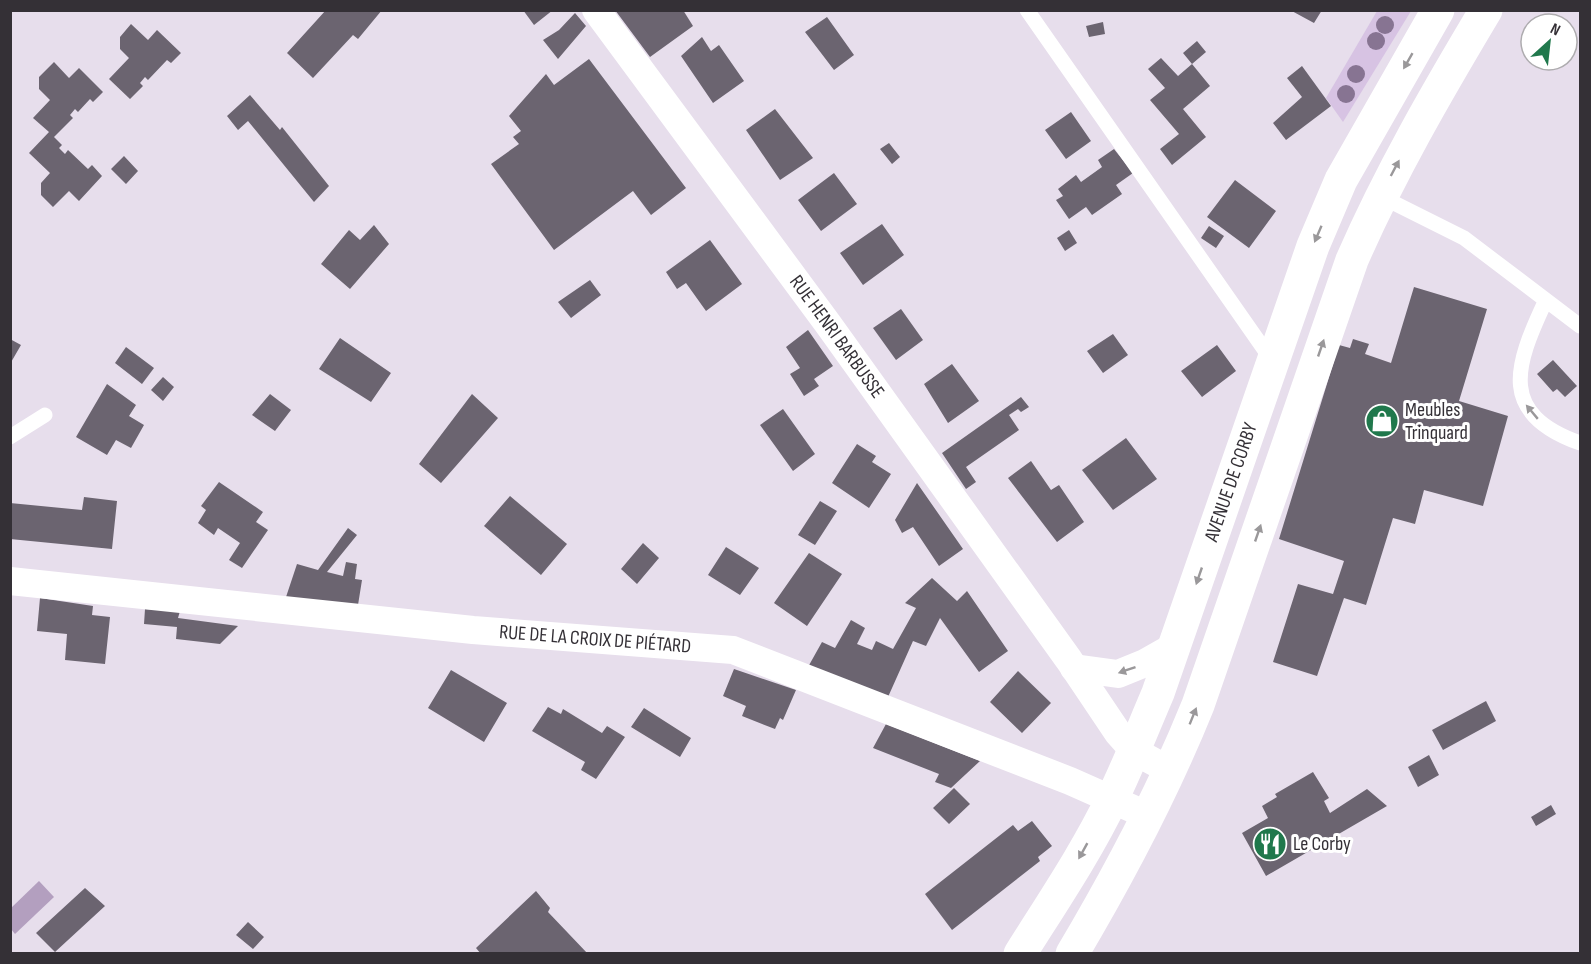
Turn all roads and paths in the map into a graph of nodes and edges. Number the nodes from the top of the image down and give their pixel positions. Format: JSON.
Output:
{"nodes":[{"id":1,"x":596,"y":10,"type":"edge"},
{"id":2,"x":1027,"y":10,"type":"edge"},
{"id":3,"x":1438,"y":10,"type":"edge"},
{"id":4,"x":1486,"y":10,"type":"edge"},
{"id":5,"x":1380,"y":196,"type":"junction"},
{"id":6,"x":1545,"y":302,"type":"junction"},
{"id":7,"x":1581,"y":326,"type":"edge"},
{"id":8,"x":1273,"y":362,"type":"junction"},
{"id":9,"x":45,"y":415,"type":"dead end"},
{"id":10,"x":10,"y":437,"type":"edge"},
{"id":11,"x":1581,"y":443,"type":"edge"},
{"id":12,"x":10,"y":581,"type":"edge"},
{"id":13,"x":1174,"y":646,"type":"junction"},
{"id":14,"x":1074,"y":668,"type":"junction"},
{"id":15,"x":1134,"y":751,"type":"junction"},
{"id":16,"x":1171,"y":771,"type":"junction"},
{"id":17,"x":1112,"y":800,"type":"junction"},
{"id":18,"x":1149,"y":816,"type":"junction"},
{"id":19,"x":1020,"y":954,"type":"edge"},
{"id":20,"x":1072,"y":954,"type":"edge"}],
"edges":[{"from":1,"to":14,"type":"street","name":"RUE HENRI BARBUSSE"},
{"from":2,"to":8,"type":"lane"},
{"from":3,"to":8,"type":"main road","name":"AVENUE DE CORBY","one_way":true},
{"from":5,"to":4,"type":"main road","one_way":true},
{"from":5,"to":6,"type":"lane"},
{"from":16,"to":5,"type":"main road","one_way":true},
{"from":6,"to":7,"type":"lane"},
{"from":11,"to":6,"type":"lane","one_way":true},
{"from":8,"to":13,"type":"main road","name":"AVENUE DE CORBY","one_way":true},
{"from":9,"to":10,"type":"lane"},
{"from":12,"to":17,"type":"street","name":"RUE DE LA CROIX DE PIÉTARD"},
{"from":13,"to":14,"type":"street","one_way":true},
{"from":13,"to":15,"type":"main road","name":"AVENUE DE CORBY"},
{"from":14,"to":15,"type":"street","name":"RUE HENRI BARBUSSE"},
{"from":15,"to":16,"type":"street","name":"RUE HENRI BARBUSSE"},
{"from":15,"to":17,"type":"main road","name":"AVENUE DE CORBY"},
{"from":16,"to":18,"type":"main road"},
{"from":17,"to":18,"type":"street","name":"RUE DE LA CROIX DE PIÉTARD"},
{"from":17,"to":19,"type":"main road","name":"AVENUE DE CORBY","one_way":true},
{"from":18,"to":20,"type":"main road"}]}
